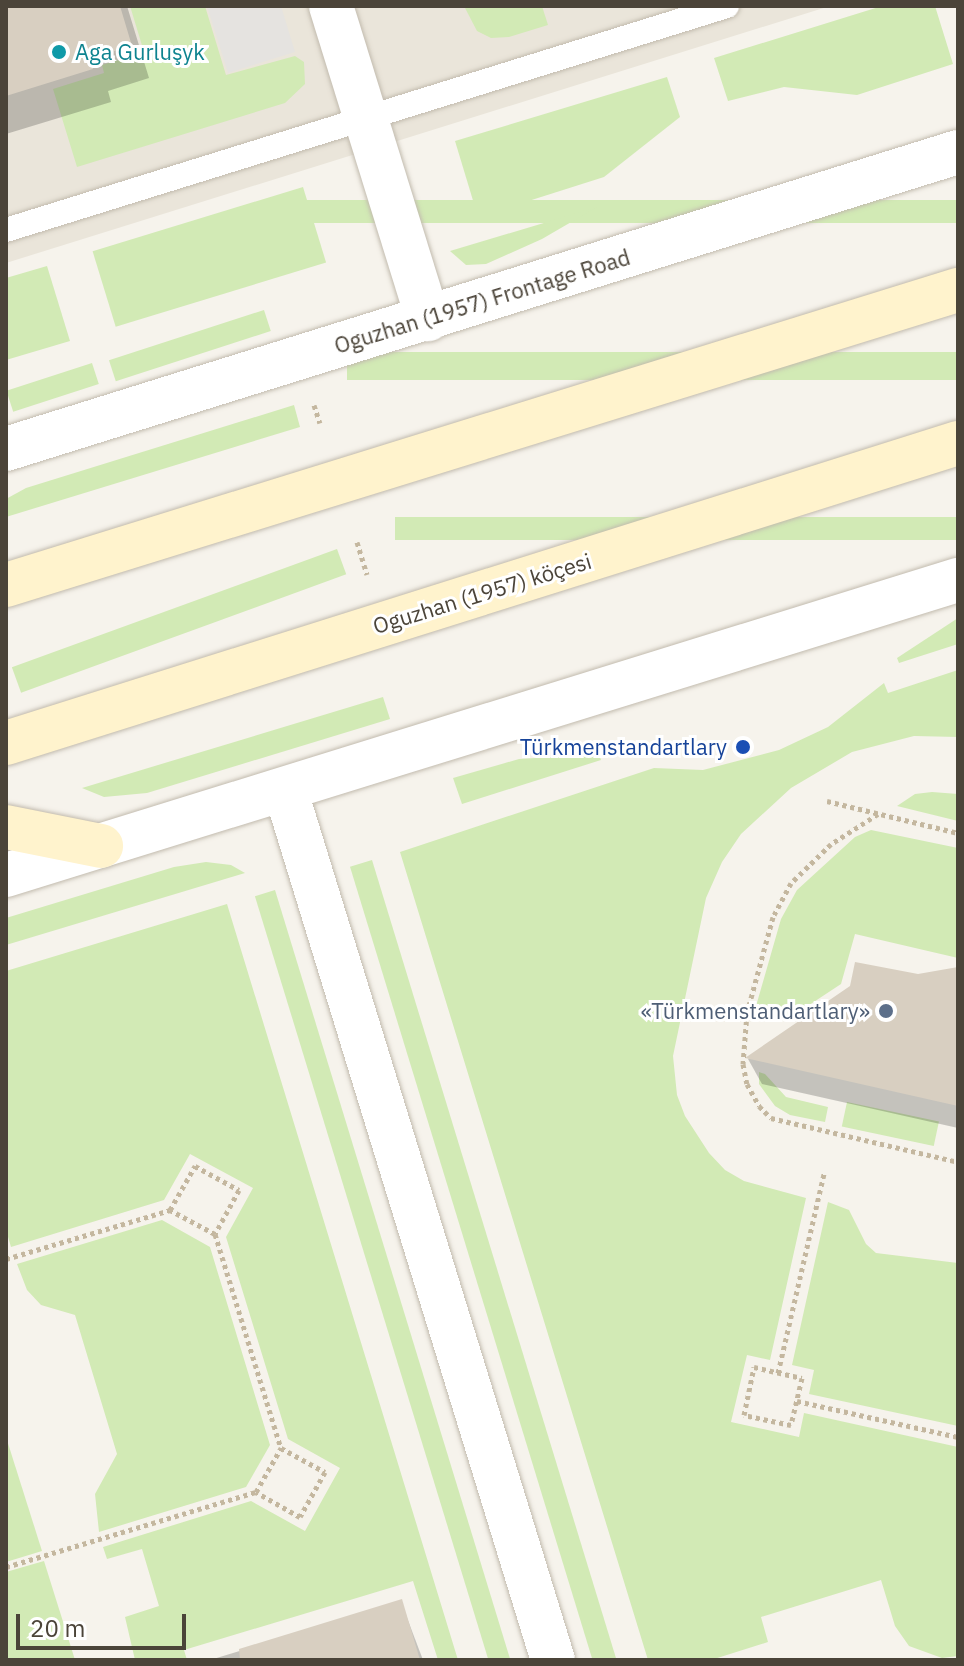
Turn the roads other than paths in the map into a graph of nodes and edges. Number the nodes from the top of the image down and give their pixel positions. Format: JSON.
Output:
{"nodes":[{"id":1,"x":331,"y":6,"type":"edge"},
{"id":2,"x":727,"y":6,"type":"edge"},
{"id":3,"x":366,"y":118,"type":"junction"},
{"id":4,"x":958,"y":152,"type":"edge"},
{"id":5,"x":6,"y":230,"type":"edge"},
{"id":6,"x":958,"y":290,"type":"edge"},
{"id":7,"x":428,"y":319,"type":"junction"},
{"id":8,"x":958,"y":443,"type":"edge"},
{"id":9,"x":6,"y":449,"type":"edge"},
{"id":10,"x":958,"y":580,"type":"edge"},
{"id":11,"x":6,"y":585,"type":"edge"},
{"id":12,"x":6,"y":743,"type":"edge"},
{"id":13,"x":285,"y":789,"type":"junction"},
{"id":14,"x":6,"y":827,"type":"edge"},
{"id":15,"x":101,"y":846,"type":"junction"},
{"id":16,"x":6,"y":875,"type":"edge"},
{"id":17,"x":553,"y":1660,"type":"edge"}],
"edges":[{"from":1,"to":3,"type":"street"},
{"from":2,"to":3,"type":"lane"},
{"from":3,"to":5,"type":"lane"},
{"from":3,"to":7,"type":"street"},
{"from":4,"to":7,"type":"street","name":"Oguzhan (1957) Frontage Road"},
{"from":6,"to":11,"type":"main road"},
{"from":7,"to":9,"type":"street","name":"Oguzhan (1957) Frontage Road"},
{"from":8,"to":12,"type":"main road","name":"Oguzhan (1957) köçesi"},
{"from":10,"to":13,"type":"street"},
{"from":13,"to":15,"type":"street"},
{"from":13,"to":17,"type":"street"},
{"from":14,"to":15,"type":"main road"},
{"from":15,"to":16,"type":"street"}]}
